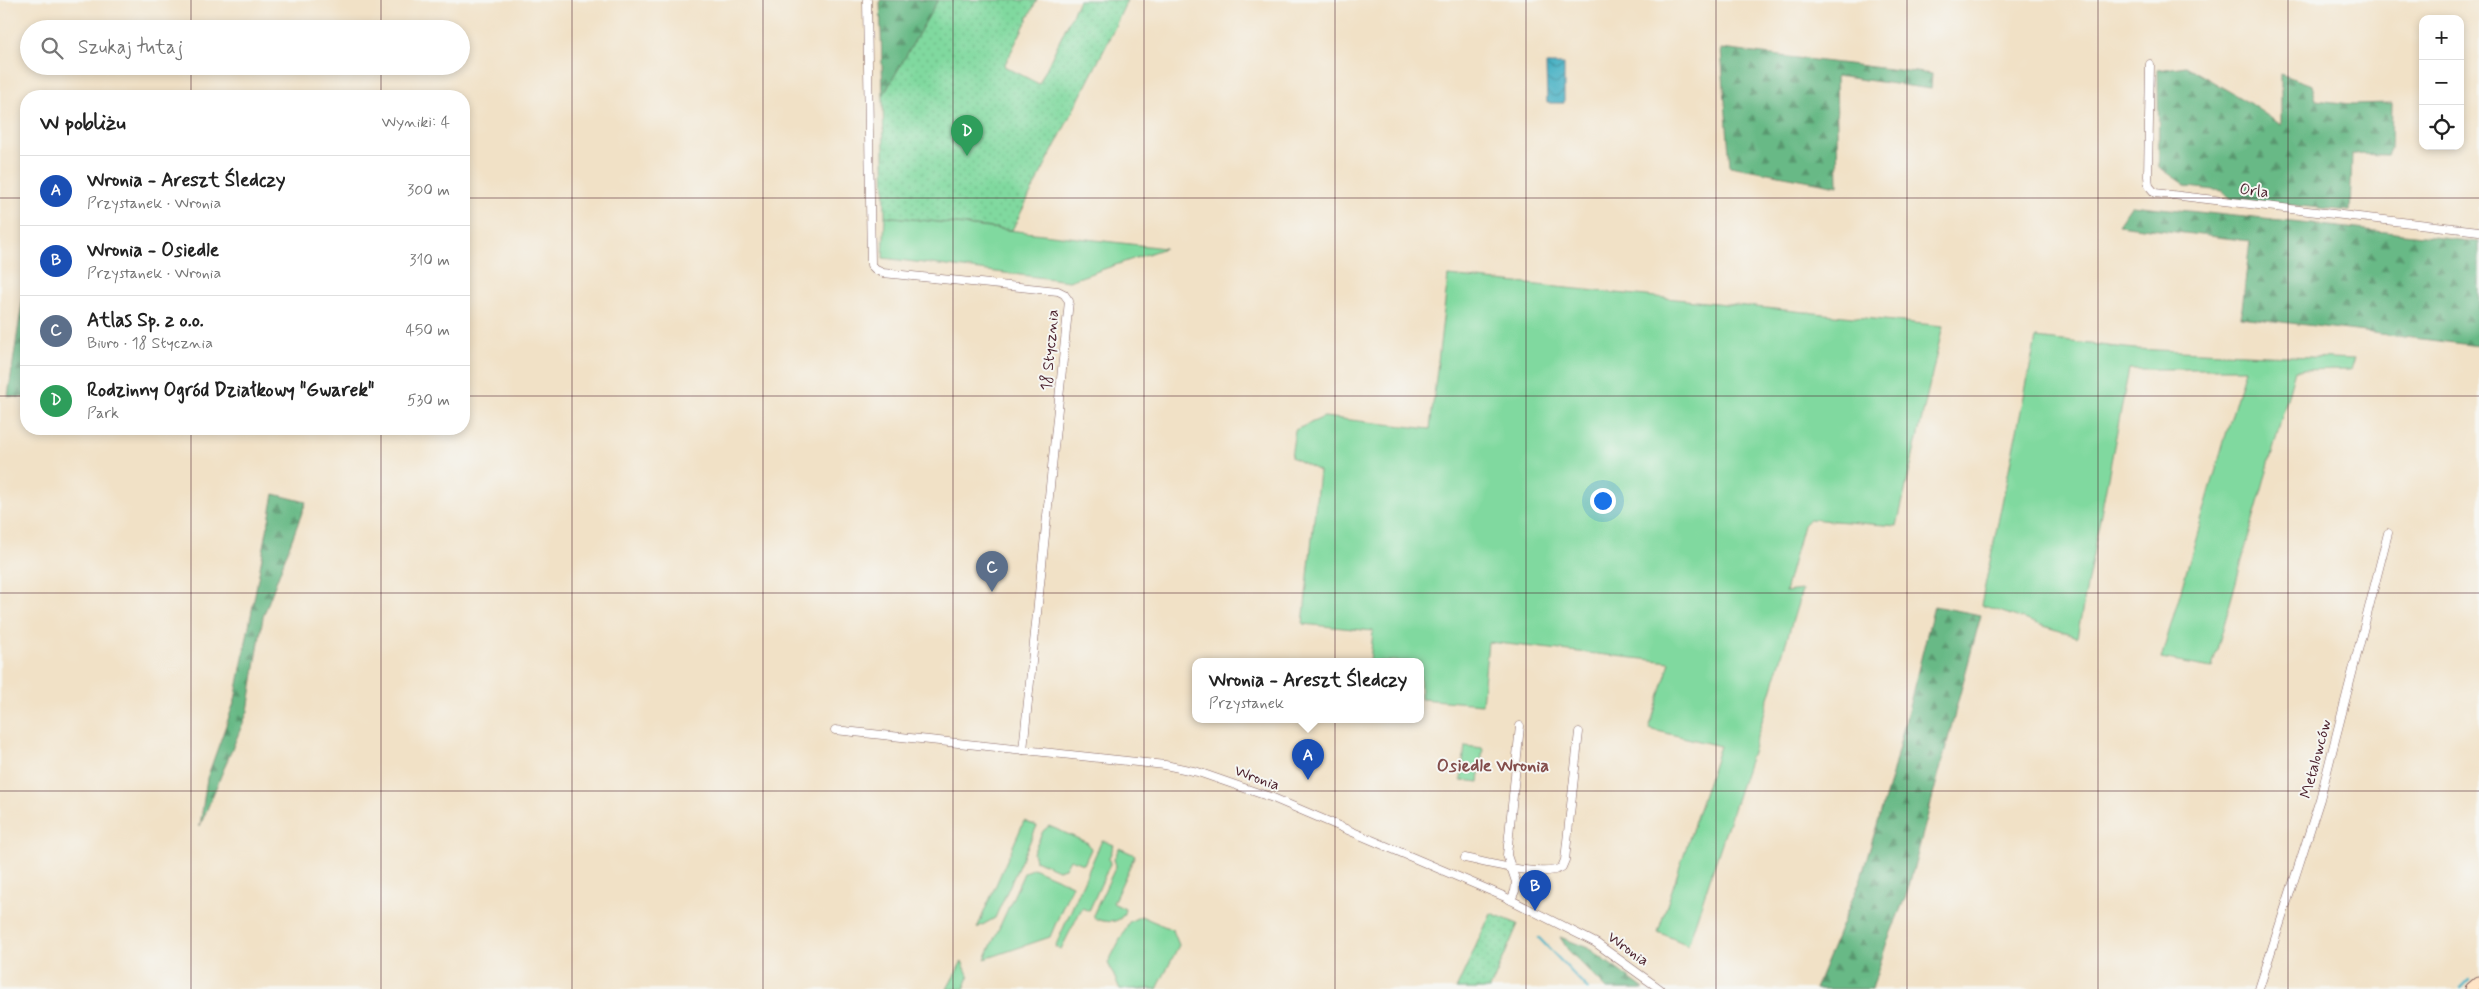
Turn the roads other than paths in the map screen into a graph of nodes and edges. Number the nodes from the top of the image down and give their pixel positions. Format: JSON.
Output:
{"nodes":[{"id":1,"x":867,"y":0,"type":"edge"},
{"id":2,"x":2150,"y":64,"type":"dead end"},
{"id":3,"x":2479,"y":231,"type":"edge"},
{"id":4,"x":2388,"y":533,"type":"dead end"},
{"id":5,"x":1520,"y":726,"type":"dead end"},
{"id":6,"x":835,"y":730,"type":"dead end"},
{"id":7,"x":1578,"y":732,"type":"dead end"},
{"id":8,"x":1023,"y":750,"type":"junction"},
{"id":9,"x":1464,"y":858,"type":"dead end"},
{"id":10,"x":1511,"y":867,"type":"junction"},
{"id":11,"x":1511,"y":900,"type":"junction"},
{"id":12,"x":2479,"y":982,"type":"edge"},
{"id":13,"x":1660,"y":989,"type":"edge"},
{"id":14,"x":2259,"y":989,"type":"edge"},
{"id":15,"x":2471,"y":989,"type":"edge"}],
"edges":[{"from":1,"to":8,"type":"street","name":"18 Stycznia"},
{"from":2,"to":3,"type":"street","name":"Orla"},
{"from":4,"to":14,"type":"street","name":"Metalowców"},
{"from":5,"to":10,"type":"street"},
{"from":6,"to":8,"type":"street","name":"Wronia"},
{"from":7,"to":10,"type":"street"},
{"from":8,"to":11,"type":"street","name":"Wronia"},
{"from":9,"to":10,"type":"street"},
{"from":10,"to":11,"type":"street"},
{"from":11,"to":13,"type":"street","name":"Wronia"},
{"from":12,"to":15,"type":"street"}]}
